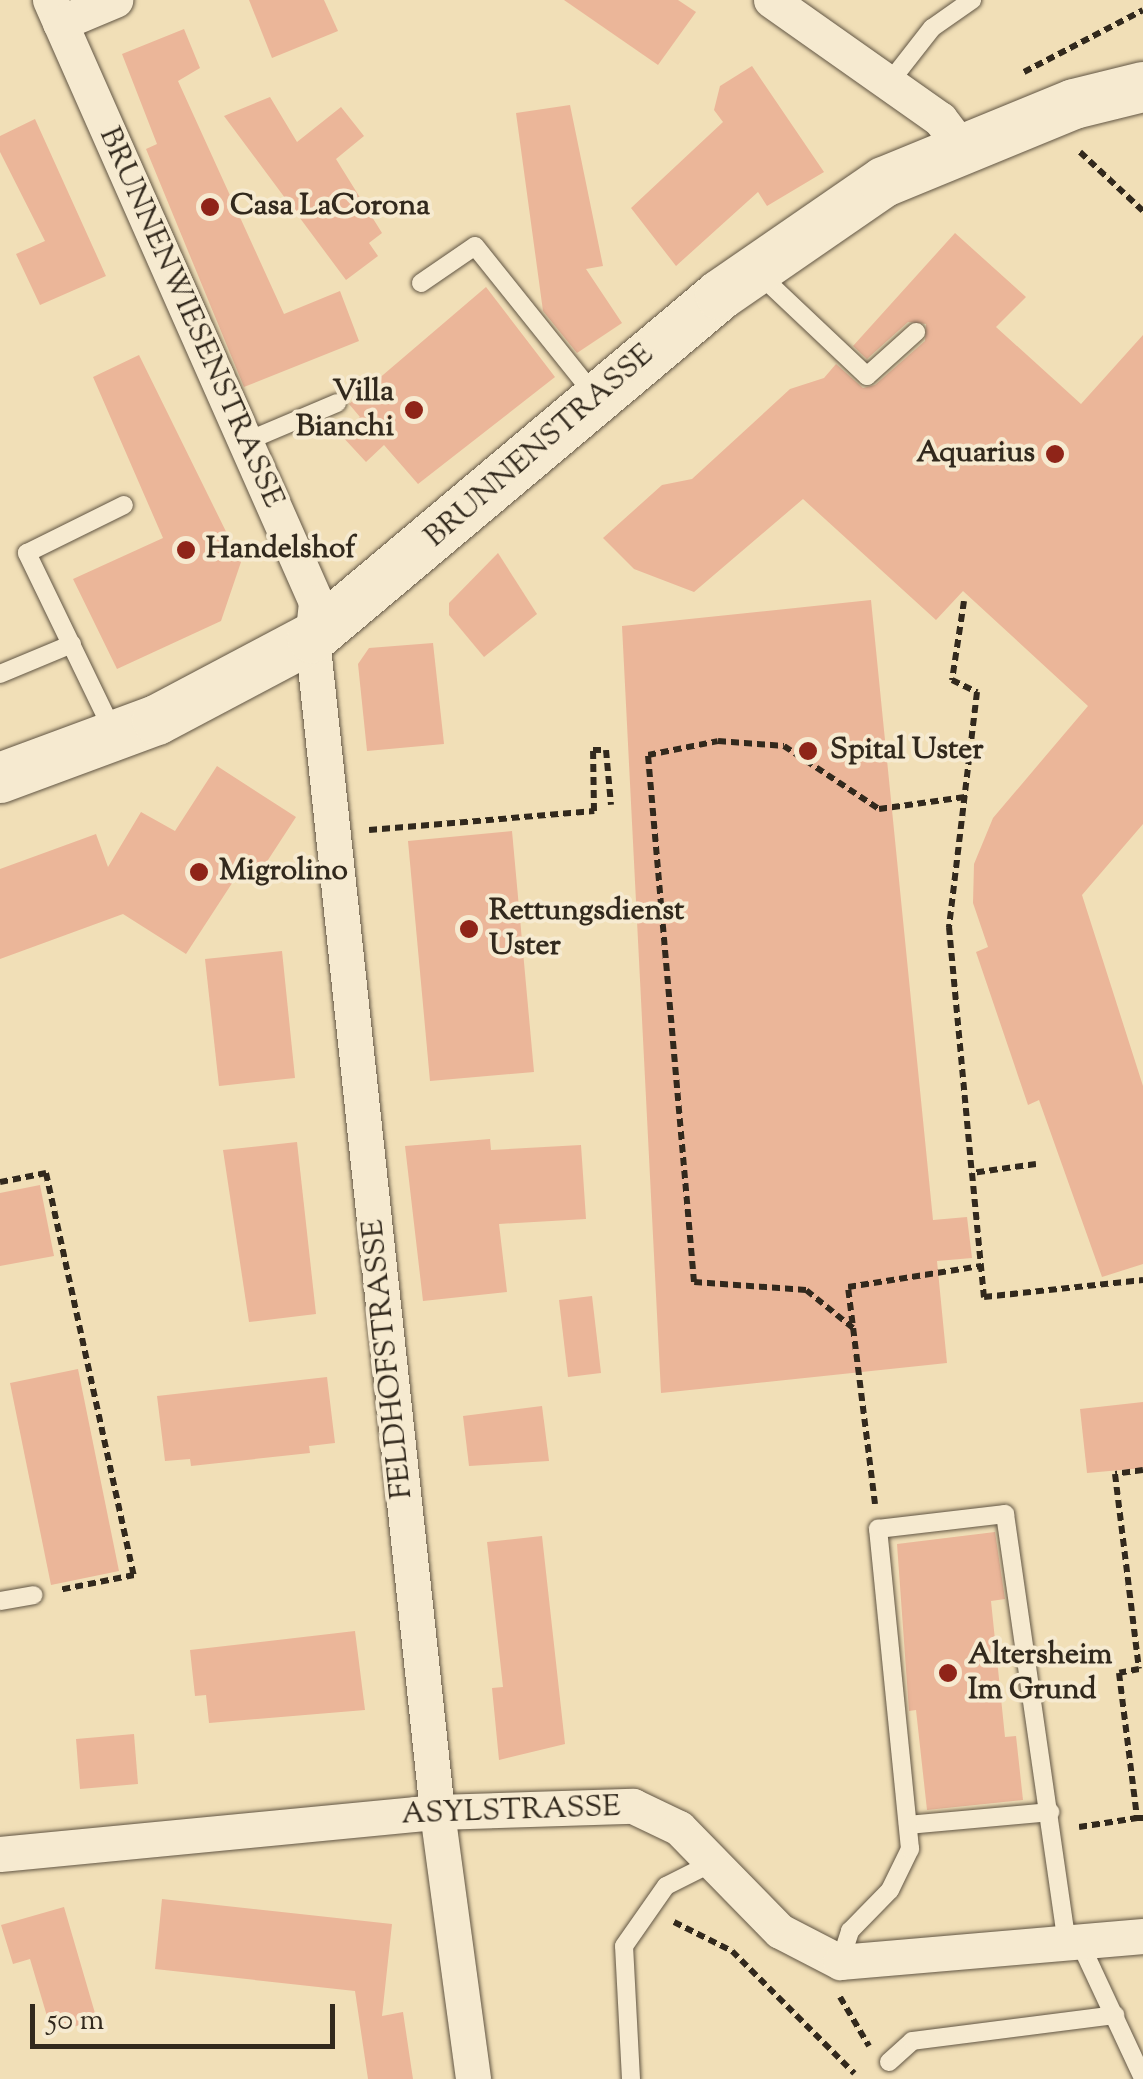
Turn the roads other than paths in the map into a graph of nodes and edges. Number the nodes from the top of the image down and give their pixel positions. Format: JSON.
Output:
{"nodes":[{"id":1,"x":115,"y":0,"type":"edge"},
{"id":2,"x":771,"y":0,"type":"edge"},
{"id":3,"x":972,"y":0,"type":"edge"},
{"id":4,"x":55,"y":12,"type":"edge"},
{"id":5,"x":1143,"y":50,"type":"edge"},
{"id":6,"x":889,"y":82,"type":"junction"},
{"id":7,"x":1143,"y":87,"type":"edge"},
{"id":8,"x":1077,"y":128,"type":"junction"},
{"id":9,"x":963,"y":150,"type":"junction"},
{"id":10,"x":754,"y":269,"type":"junction"},
{"id":11,"x":422,"y":284,"type":"dead end"},
{"id":12,"x":916,"y":332,"type":"dead end"},
{"id":13,"x":597,"y":398,"type":"junction"},
{"id":14,"x":337,"y":403,"type":"dead end"},
{"id":15,"x":245,"y":442,"type":"junction"},
{"id":16,"x":124,"y":505,"type":"dead end"},
{"id":17,"x":312,"y":638,"type":"junction"},
{"id":18,"x":72,"y":644,"type":"junction"},
{"id":19,"x":0,"y":674,"type":"edge"},
{"id":20,"x":116,"y":736,"type":"junction"},
{"id":21,"x":0,"y":778,"type":"edge"},
{"id":22,"x":33,"y":1595,"type":"road end"},
{"id":23,"x":0,"y":1602,"type":"edge"},
{"id":24,"x":436,"y":1812,"type":"junction"},
{"id":25,"x":1051,"y":1822,"type":"junction"},
{"id":26,"x":908,"y":1826,"type":"junction"},
{"id":27,"x":1,"y":1850,"type":"edge"},
{"id":28,"x":714,"y":1862,"type":"junction"},
{"id":29,"x":1143,"y":1936,"type":"edge"},
{"id":30,"x":1074,"y":1943,"type":"junction"},
{"id":31,"x":840,"y":1962,"type":"junction"},
{"id":32,"x":1115,"y":2015,"type":"junction"},
{"id":33,"x":889,"y":2062,"type":"road end"},
{"id":34,"x":1143,"y":2078,"type":"edge"},
{"id":35,"x":473,"y":2079,"type":"edge"},
{"id":36,"x":631,"y":2079,"type":"edge"}],
"edges":[{"from":1,"to":4,"type":"street"},
{"from":2,"to":6,"type":"street"},
{"from":3,"to":6,"type":"lane"},
{"from":4,"to":15,"type":"street","name":"BRUNNENWIESENSTRASSE"},
{"from":5,"to":8,"type":"main road","name":"BRUNNENSTRASSE"},
{"from":6,"to":9,"type":"street"},
{"from":7,"to":8,"type":"main road","name":"BRUNNENSTRASSE"},
{"from":8,"to":9,"type":"main road","name":"BRUNNENSTRASSE"},
{"from":9,"to":10,"type":"main road","name":"BRUNNENSTRASSE"},
{"from":10,"to":12,"type":"lane"},
{"from":10,"to":13,"type":"main road","name":"BRUNNENSTRASSE"},
{"from":11,"to":13,"type":"lane"},
{"from":13,"to":17,"type":"main road","name":"BRUNNENSTRASSE"},
{"from":14,"to":15,"type":"lane"},
{"from":15,"to":17,"type":"street","name":"BRUNNENWIESENSTRASSE"},
{"from":16,"to":18,"type":"lane"},
{"from":17,"to":20,"type":"main road","name":"BRUNNENSTRASSE"},
{"from":17,"to":24,"type":"street","name":"FELDHOFSTRASSE"},
{"from":18,"to":19,"type":"lane"},
{"from":18,"to":20,"type":"lane"},
{"from":20,"to":21,"type":"main road","name":"BRUNNENSTRASSE"},
{"from":22,"to":23,"type":"lane"},
{"from":24,"to":27,"type":"street","name":"ASYLSTRASSE"},
{"from":24,"to":28,"type":"street","name":"ASYLSTRASSE"},
{"from":24,"to":35,"type":"street","name":"FELDHOFSTRASSE"},
{"from":25,"to":26,"type":"lane"},
{"from":25,"to":26,"type":"lane"},
{"from":25,"to":30,"type":"lane"},
{"from":26,"to":31,"type":"lane"},
{"from":28,"to":31,"type":"street","name":"ASYLSTRASSE"},
{"from":28,"to":36,"type":"lane"},
{"from":29,"to":30,"type":"street"},
{"from":30,"to":31,"type":"street"},
{"from":30,"to":32,"type":"lane"},
{"from":32,"to":33,"type":"lane"},
{"from":32,"to":34,"type":"lane"}]}
